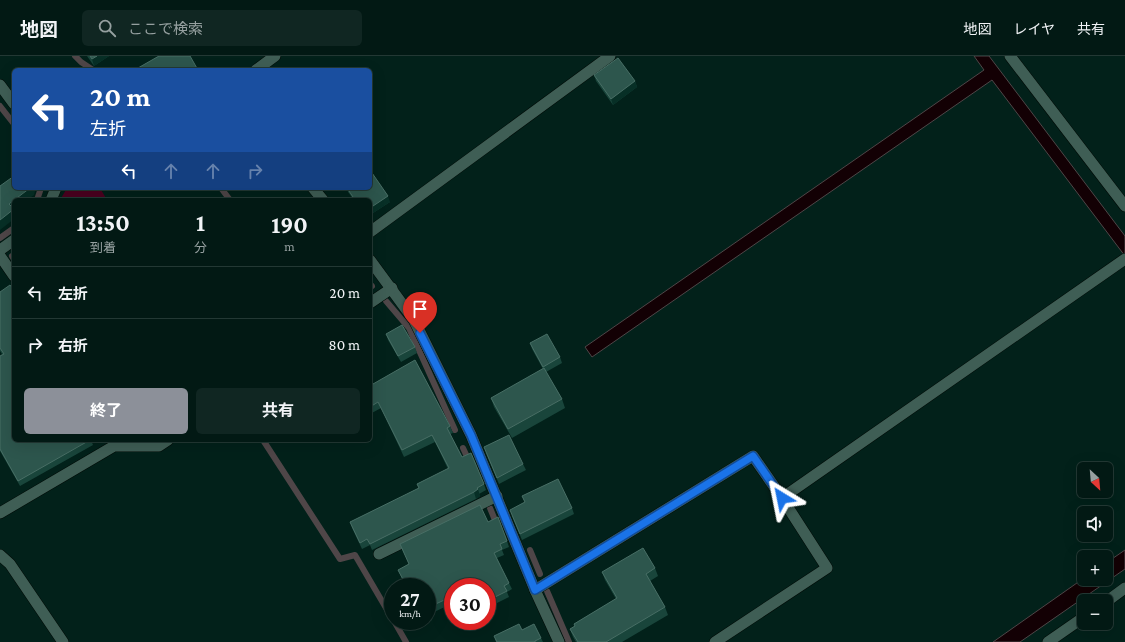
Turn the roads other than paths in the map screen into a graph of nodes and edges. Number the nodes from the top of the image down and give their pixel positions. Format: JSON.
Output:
{"nodes":[{"id":1,"x":275,"y":56,"type":"edge"},
{"id":2,"x":610,"y":56,"type":"edge"},
{"id":3,"x":1010,"y":56,"type":"edge"},
{"id":4,"x":259,"y":68,"type":"edge"},
{"id":5,"x":0,"y":85,"type":"edge"},
{"id":6,"x":12,"y":101,"type":"edge"},
{"id":7,"x":1125,"y":206,"type":"edge"},
{"id":8,"x":372,"y":231,"type":"edge"},
{"id":9,"x":12,"y":241,"type":"edge"},
{"id":10,"x":0,"y":250,"type":"edge"},
{"id":11,"x":0,"y":256,"type":"edge"},
{"id":12,"x":1123,"y":260,"type":"edge"},
{"id":13,"x":372,"y":263,"type":"edge"},
{"id":14,"x":12,"y":273,"type":"edge"},
{"id":15,"x":392,"y":288,"type":"junction"},
{"id":16,"x":372,"y":302,"type":"edge"},
{"id":17,"x":165,"y":442,"type":"edge"},
{"id":18,"x":131,"y":443,"type":"edge"},
{"id":19,"x":497,"y":496,"type":"junction"},
{"id":20,"x":782,"y":498,"type":"junction"},
{"id":21,"x":0,"y":514,"type":"edge"},
{"id":22,"x":379,"y":554,"type":"dead end"},
{"id":23,"x":0,"y":555,"type":"edge"},
{"id":24,"x":1125,"y":588,"type":"edge"},
{"id":25,"x":535,"y":590,"type":"junction"},
{"id":26,"x":1113,"y":597,"type":"edge"},
{"id":27,"x":1077,"y":622,"type":"edge"},
{"id":28,"x":63,"y":642,"type":"edge"},
{"id":29,"x":559,"y":642,"type":"edge"},
{"id":30,"x":715,"y":642,"type":"edge"},
{"id":31,"x":1048,"y":642,"type":"edge"}],
"edges":[{"from":1,"to":4,"type":"street"},
{"from":2,"to":8,"type":"street"},
{"from":3,"to":7,"type":"street"},
{"from":5,"to":6,"type":"street"},
{"from":9,"to":10,"type":"street"},
{"from":11,"to":14,"type":"street"},
{"from":12,"to":20,"type":"street"},
{"from":13,"to":15,"type":"street"},
{"from":15,"to":16,"type":"street"},
{"from":15,"to":19,"type":"street"},
{"from":17,"to":18,"type":"street"},
{"from":18,"to":21,"type":"street"},
{"from":19,"to":22,"type":"street"},
{"from":19,"to":25,"type":"street"},
{"from":20,"to":25,"type":"street"},
{"from":20,"to":30,"type":"street"},
{"from":23,"to":28,"type":"street"},
{"from":24,"to":26,"type":"street"},
{"from":25,"to":29,"type":"street"},
{"from":27,"to":31,"type":"street"}]}
